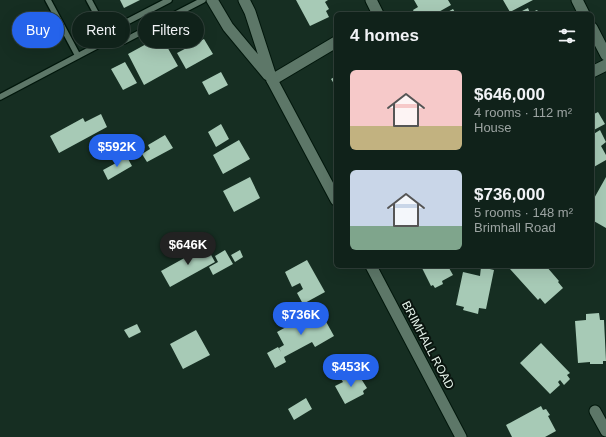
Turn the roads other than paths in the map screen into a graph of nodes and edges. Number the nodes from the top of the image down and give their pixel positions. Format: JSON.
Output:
{"nodes":[{"id":1,"x":48,"y":0,"type":"edge"},
{"id":2,"x":89,"y":0,"type":"edge"},
{"id":3,"x":169,"y":0,"type":"edge"},
{"id":4,"x":203,"y":0,"type":"edge"},
{"id":5,"x":212,"y":0,"type":"edge"},
{"id":6,"x":244,"y":0,"type":"edge"},
{"id":7,"x":371,"y":0,"type":"edge"},
{"id":8,"x":577,"y":0,"type":"edge"},
{"id":9,"x":95,"y":12,"type":"edge"},
{"id":10,"x":377,"y":12,"type":"edge"},
{"id":11,"x":583,"y":12,"type":"edge"},
{"id":12,"x":130,"y":20,"type":"edge"},
{"id":13,"x":594,"y":32,"type":"edge"},
{"id":14,"x":130,"y":38,"type":"edge"},
{"id":15,"x":334,"y":43,"type":"edge"},
{"id":16,"x":94,"y":48,"type":"edge"},
{"id":17,"x":606,"y":55,"type":"edge"},
{"id":18,"x":78,"y":56,"type":"junction"},
{"id":19,"x":606,"y":65,"type":"edge"},
{"id":20,"x":594,"y":71,"type":"edge"},
{"id":21,"x":272,"y":80,"type":"junction"},
{"id":22,"x":0,"y":97,"type":"edge"},
{"id":23,"x":334,"y":196,"type":"edge"},
{"id":24,"x":373,"y":268,"type":"edge"},
{"id":25,"x":595,"y":411,"type":"dead end"},
{"id":26,"x":606,"y":431,"type":"edge"},
{"id":27,"x":461,"y":437,"type":"edge"}],
"edges":[{"from":1,"to":18,"type":"lane"},
{"from":2,"to":9,"type":"lane"},
{"from":3,"to":12,"type":"lane"},
{"from":4,"to":14,"type":"lane"},
{"from":5,"to":21,"type":"street"},
{"from":6,"to":21,"type":"street"},
{"from":7,"to":10,"type":"street"},
{"from":8,"to":11,"type":"street"},
{"from":13,"to":17,"type":"street"},
{"from":15,"to":21,"type":"street"},
{"from":16,"to":18,"type":"lane"},
{"from":18,"to":22,"type":"lane"},
{"from":19,"to":20,"type":"street"},
{"from":21,"to":23,"type":"street"},
{"from":24,"to":27,"type":"street","name":"BRIMHALL ROAD"},
{"from":25,"to":26,"type":"street"}]}
